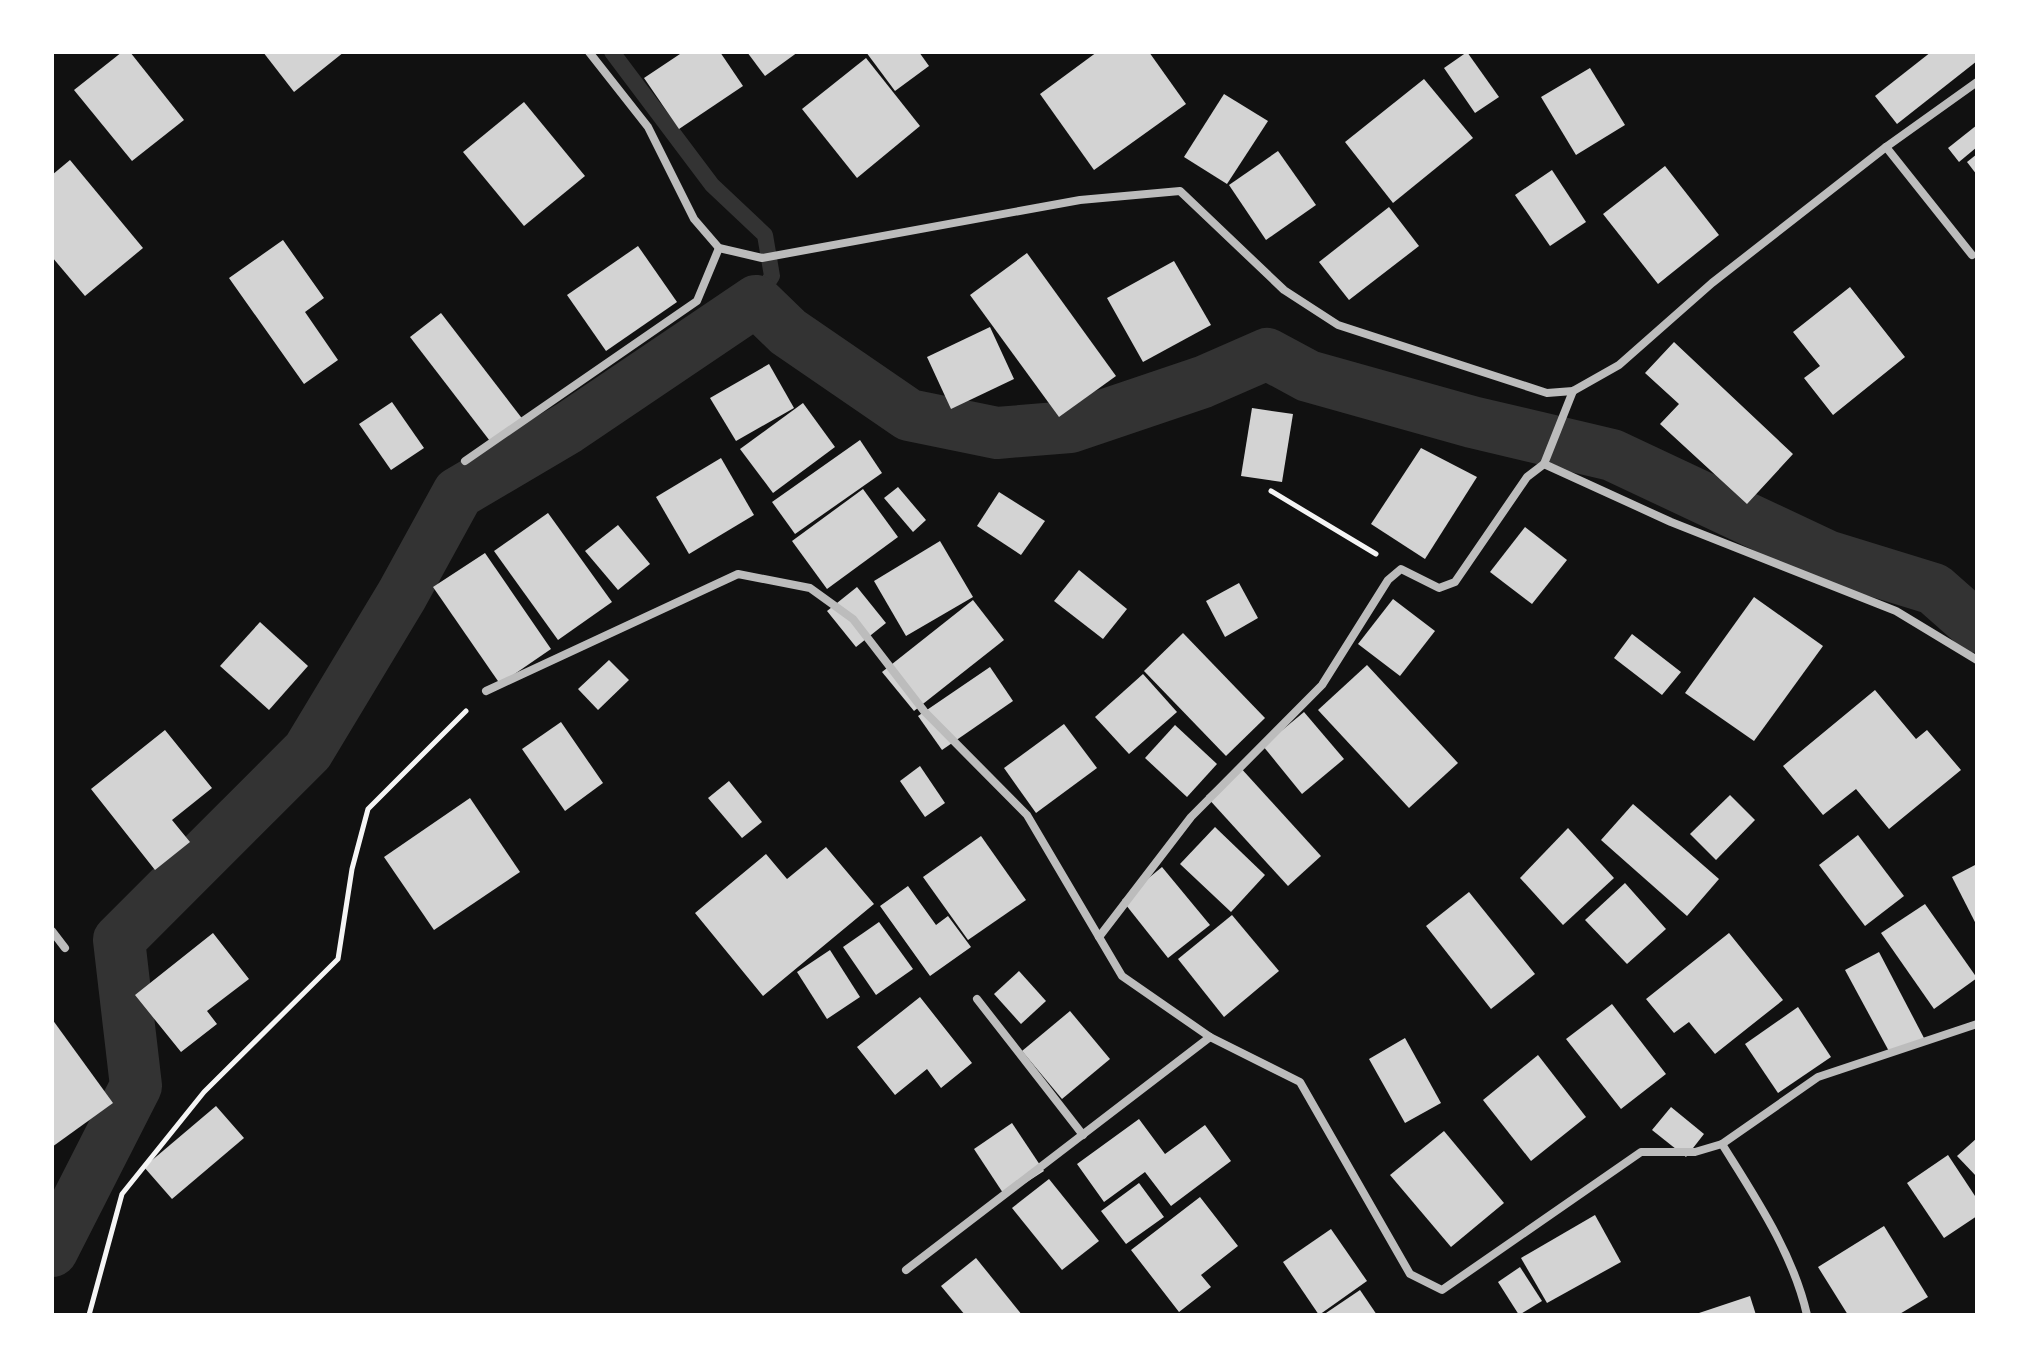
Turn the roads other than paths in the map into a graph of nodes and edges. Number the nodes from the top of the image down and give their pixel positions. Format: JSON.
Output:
{"nodes":[{"id":1,"x":589,"y":52,"type":"edge"},
{"id":2,"x":1977,"y":82,"type":"edge"},
{"id":3,"x":1886,"y":147,"type":"junction"},
{"id":4,"x":719,"y":248,"type":"junction"},
{"id":5,"x":1972,"y":255,"type":"dead end"},
{"id":6,"x":1573,"y":391,"type":"junction"},
{"id":7,"x":465,"y":461,"type":"dead end"},
{"id":8,"x":1544,"y":464,"type":"junction"},
{"id":9,"x":1977,"y":660,"type":"edge"},
{"id":10,"x":486,"y":691,"type":"road end"},
{"id":11,"x":52,"y":931,"type":"edge"},
{"id":12,"x":1099,"y":937,"type":"junction"},
{"id":13,"x":65,"y":948,"type":"dead end"},
{"id":14,"x":977,"y":999,"type":"dead end"},
{"id":15,"x":1977,"y":1024,"type":"edge"},
{"id":16,"x":1210,"y":1037,"type":"junction"},
{"id":17,"x":1083,"y":1135,"type":"junction"},
{"id":18,"x":1722,"y":1144,"type":"junction"},
{"id":19,"x":906,"y":1270,"type":"dead end"},
{"id":20,"x":1807,"y":1315,"type":"edge"}],
"edges":[{"from":1,"to":4,"type":"street"},
{"from":2,"to":3,"type":"street"},
{"from":3,"to":5,"type":"street"},
{"from":3,"to":6,"type":"street"},
{"from":4,"to":6,"type":"street"},
{"from":4,"to":7,"type":"street"},
{"from":6,"to":8,"type":"street"},
{"from":8,"to":9,"type":"street"},
{"from":8,"to":12,"type":"street"},
{"from":10,"to":12,"type":"street"},
{"from":11,"to":13,"type":"street"},
{"from":12,"to":16,"type":"street"},
{"from":14,"to":17,"type":"street"},
{"from":15,"to":18,"type":"street"},
{"from":16,"to":17,"type":"street"},
{"from":16,"to":18,"type":"street"},
{"from":17,"to":19,"type":"street"},
{"from":18,"to":20,"type":"street"}]}
